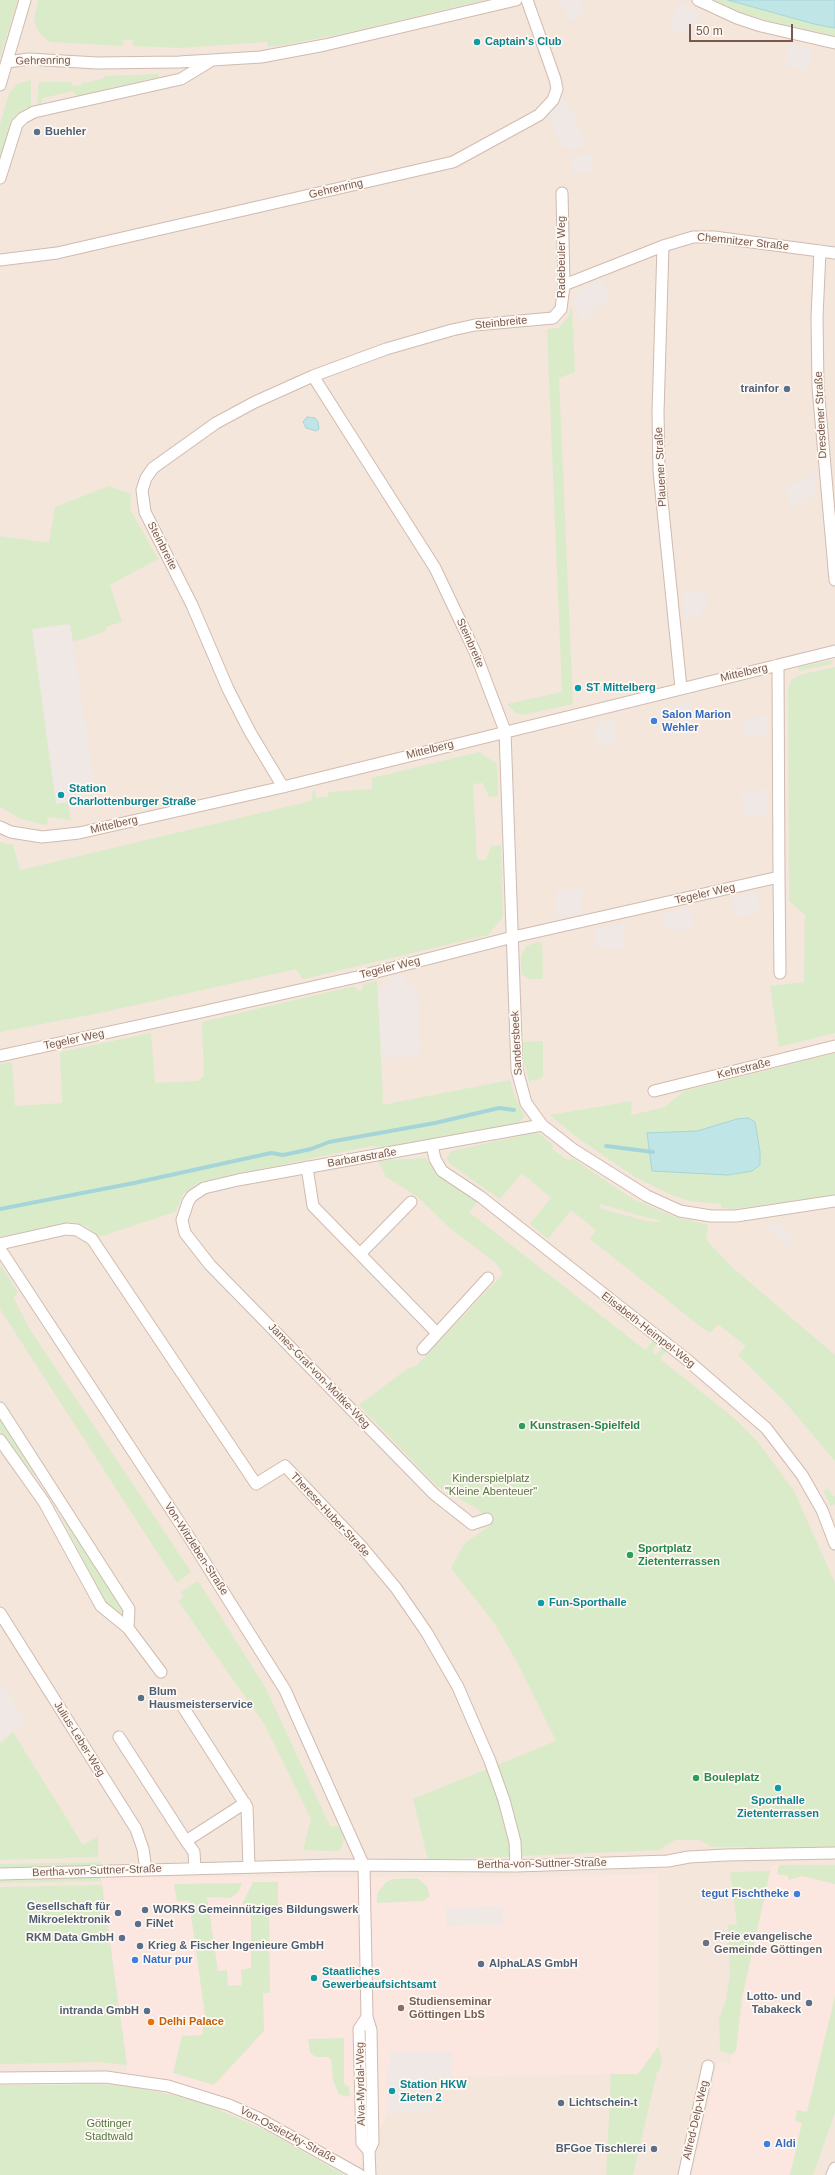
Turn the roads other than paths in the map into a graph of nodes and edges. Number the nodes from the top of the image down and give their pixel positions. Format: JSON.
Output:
{"nodes":[{"id":1,"x":25,"y":0,"type":"edge"},
{"id":2,"x":516,"y":0,"type":"edge"},
{"id":3,"x":527,"y":0,"type":"edge"},
{"id":4,"x":698,"y":0,"type":"edge"},
{"id":5,"x":835,"y":43,"type":"edge"},
{"id":6,"x":7,"y":62,"type":"junction"},
{"id":7,"x":210,"y":62,"type":"junction"},
{"id":8,"x":0,"y":85,"type":"edge"},
{"id":9,"x":0,"y":178,"type":"edge"},
{"id":10,"x":562,"y":193,"type":"dead end"},
{"id":11,"x":663,"y":246,"type":"junction"},
{"id":12,"x":820,"y":250,"type":"junction"},
{"id":13,"x":835,"y":252,"type":"edge"},
{"id":14,"x":0,"y":260,"type":"edge"},
{"id":15,"x":564,"y":285,"type":"junction"},
{"id":16,"x":554,"y":318,"type":"joint"},
{"id":17,"x":313,"y":376,"type":"junction"},
{"id":18,"x":835,"y":580,"type":"edge"},
{"id":19,"x":835,"y":651,"type":"edge"},
{"id":20,"x":778,"y":665,"type":"junction"},
{"id":21,"x":681,"y":688,"type":"junction"},
{"id":22,"x":505,"y":732,"type":"junction"},
{"id":23,"x":283,"y":787,"type":"junction"},
{"id":24,"x":0,"y":820,"type":"edge"},
{"id":25,"x":0,"y":827,"type":"edge"},
{"id":26,"x":22,"y":834,"type":"junction"},
{"id":27,"x":779,"y":877,"type":"junction"},
{"id":28,"x":513,"y":937,"type":"junction"},
{"id":29,"x":780,"y":973,"type":"dead end"},
{"id":30,"x":835,"y":1046,"type":"edge"},
{"id":31,"x":0,"y":1056,"type":"edge"},
{"id":32,"x":654,"y":1091,"type":"dead end"},
{"id":33,"x":542,"y":1124,"type":"junction"},
{"id":34,"x":432,"y":1145,"type":"junction"},
{"id":35,"x":307,"y":1168,"type":"junction"},
{"id":36,"x":835,"y":1201,"type":"edge"},
{"id":37,"x":188,"y":1202,"type":"joint"},
{"id":38,"x":411,"y":1202,"type":"dead end"},
{"id":39,"x":0,"y":1244,"type":"edge"},
{"id":40,"x":0,"y":1249,"type":"edge"},
{"id":41,"x":360,"y":1254,"type":"junction"},
{"id":42,"x":488,"y":1278,"type":"dead end"},
{"id":43,"x":437,"y":1333,"type":"junction"},
{"id":44,"x":423,"y":1349,"type":"dead end"},
{"id":45,"x":0,"y":1408,"type":"edge"},
{"id":46,"x":0,"y":1440,"type":"edge"},
{"id":47,"x":56,"y":1497,"type":"junction"},
{"id":48,"x":44,"y":1502,"type":"junction"},
{"id":49,"x":487,"y":1519,"type":"dead end"},
{"id":50,"x":835,"y":1544,"type":"edge"},
{"id":51,"x":0,"y":1612,"type":"edge"},
{"id":52,"x":128,"y":1628,"type":"junction"},
{"id":53,"x":161,"y":1672,"type":"dead end"},
{"id":54,"x":183,"y":1707,"type":"dead end"},
{"id":55,"x":119,"y":1737,"type":"dead end"},
{"id":56,"x":245,"y":1803,"type":"junction"},
{"id":57,"x":186,"y":1841,"type":"junction"},
{"id":58,"x":835,"y":1853,"type":"edge"},
{"id":59,"x":364,"y":1866,"type":"junction"},
{"id":60,"x":516,"y":1866,"type":"junction"},
{"id":61,"x":249,"y":1867,"type":"junction"},
{"id":62,"x":195,"y":1868,"type":"junction"},
{"id":63,"x":146,"y":1870,"type":"junction"},
{"id":64,"x":0,"y":1874,"type":"edge"},
{"id":65,"x":708,"y":2066,"type":"dead end"},
{"id":66,"x":0,"y":2078,"type":"edge"},
{"id":67,"x":835,"y":2168,"type":"edge"},
{"id":68,"x":360,"y":2175,"type":"edge"},
{"id":69,"x":370,"y":2175,"type":"edge"},
{"id":70,"x":684,"y":2175,"type":"edge"},
{"id":71,"x":832,"y":2175,"type":"edge"}],
"edges":[{"from":1,"to":6,"type":"street"},
{"from":2,"to":7,"type":"street","name":"Gehrenring"},
{"from":3,"to":14,"type":"street","name":"Gehrenring"},
{"from":4,"to":5,"type":"street"},
{"from":6,"to":7,"type":"street","name":"Gehrenring"},
{"from":6,"to":8,"type":"street"},
{"from":7,"to":9,"type":"street","name":"Gehrenring"},
{"from":10,"to":15,"type":"street","name":"Radebeuler Weg"},
{"from":11,"to":12,"type":"street","name":"Chemnitzer Straße"},
{"from":11,"to":15,"type":"street","name":"Chemnitzer Straße"},
{"from":11,"to":21,"type":"street","name":"Plauener Straße"},
{"from":12,"to":13,"type":"street","name":"Chemnitzer Straße"},
{"from":12,"to":18,"type":"street","name":"Dresdener Straße"},
{"from":15,"to":16,"type":"street","name":"Radebeuler Weg"},
{"from":16,"to":17,"type":"street","name":"Steinbreite"},
{"from":17,"to":22,"type":"street","name":"Steinbreite"},
{"from":17,"to":23,"type":"street","name":"Steinbreite"},
{"from":19,"to":20,"type":"street","name":"Mittelberg"},
{"from":20,"to":21,"type":"street","name":"Mittelberg"},
{"from":20,"to":27,"type":"street"},
{"from":21,"to":22,"type":"street","name":"Mittelberg"},
{"from":22,"to":23,"type":"street","name":"Mittelberg"},
{"from":22,"to":28,"type":"street","name":"Sandersbeek"},
{"from":23,"to":26,"type":"street","name":"Mittelberg"},
{"from":24,"to":26,"type":"street","name":"Mittelberg"},
{"from":25,"to":26,"type":"street","name":"Mittelberg"},
{"from":27,"to":28,"type":"street","name":"Tegeler Weg"},
{"from":27,"to":29,"type":"street"},
{"from":28,"to":31,"type":"street","name":"Tegeler Weg"},
{"from":28,"to":33,"type":"street","name":"Sandersbeek"},
{"from":30,"to":32,"type":"street","name":"Kehrstraße"},
{"from":33,"to":34,"type":"street","name":"Barbarastraße"},
{"from":33,"to":36,"type":"street","name":"Sandersbeek"},
{"from":34,"to":35,"type":"street","name":"Barbarastraße"},
{"from":34,"to":50,"type":"street","name":"Elisabeth-Heimpel-Weg"},
{"from":35,"to":37,"type":"street","name":"Barbarastraße"},
{"from":35,"to":41,"type":"street"},
{"from":37,"to":49,"type":"street","name":"James-Graf-von-Moltke-Weg"},
{"from":38,"to":41,"type":"street"},
{"from":39,"to":60,"type":"street","name":"Therese-Huber-Straße"},
{"from":40,"to":59,"type":"street","name":"Von-Witzleben-Straße"},
{"from":41,"to":43,"type":"street"},
{"from":42,"to":43,"type":"street"},
{"from":43,"to":44,"type":"street"},
{"from":45,"to":47,"type":"street"},
{"from":46,"to":48,"type":"street"},
{"from":47,"to":48,"type":"street"},
{"from":47,"to":52,"type":"street"},
{"from":48,"to":52,"type":"street"},
{"from":51,"to":63,"type":"street","name":"Julius-Leber-Weg"},
{"from":52,"to":53,"type":"street"},
{"from":54,"to":56,"type":"street"},
{"from":55,"to":57,"type":"street"},
{"from":56,"to":57,"type":"street"},
{"from":56,"to":61,"type":"street"},
{"from":57,"to":62,"type":"street"},
{"from":58,"to":60,"type":"street","name":"Bertha-von-Suttner-Straße"},
{"from":59,"to":60,"type":"street","name":"Bertha-von-Suttner-Straße"},
{"from":59,"to":61,"type":"street","name":"Bertha-von-Suttner-Straße"},
{"from":59,"to":69,"type":"street","name":"Alva-Myrdal-Weg"},
{"from":61,"to":62,"type":"street","name":"Bertha-von-Suttner-Straße"},
{"from":62,"to":63,"type":"street","name":"Bertha-von-Suttner-Straße"},
{"from":63,"to":64,"type":"street","name":"Bertha-von-Suttner-Straße"},
{"from":65,"to":70,"type":"street","name":"Alfred-Delp-Weg"},
{"from":66,"to":68,"type":"street","name":"Von-Ossietzky-Straße"},
{"from":67,"to":71,"type":"street"}]}
